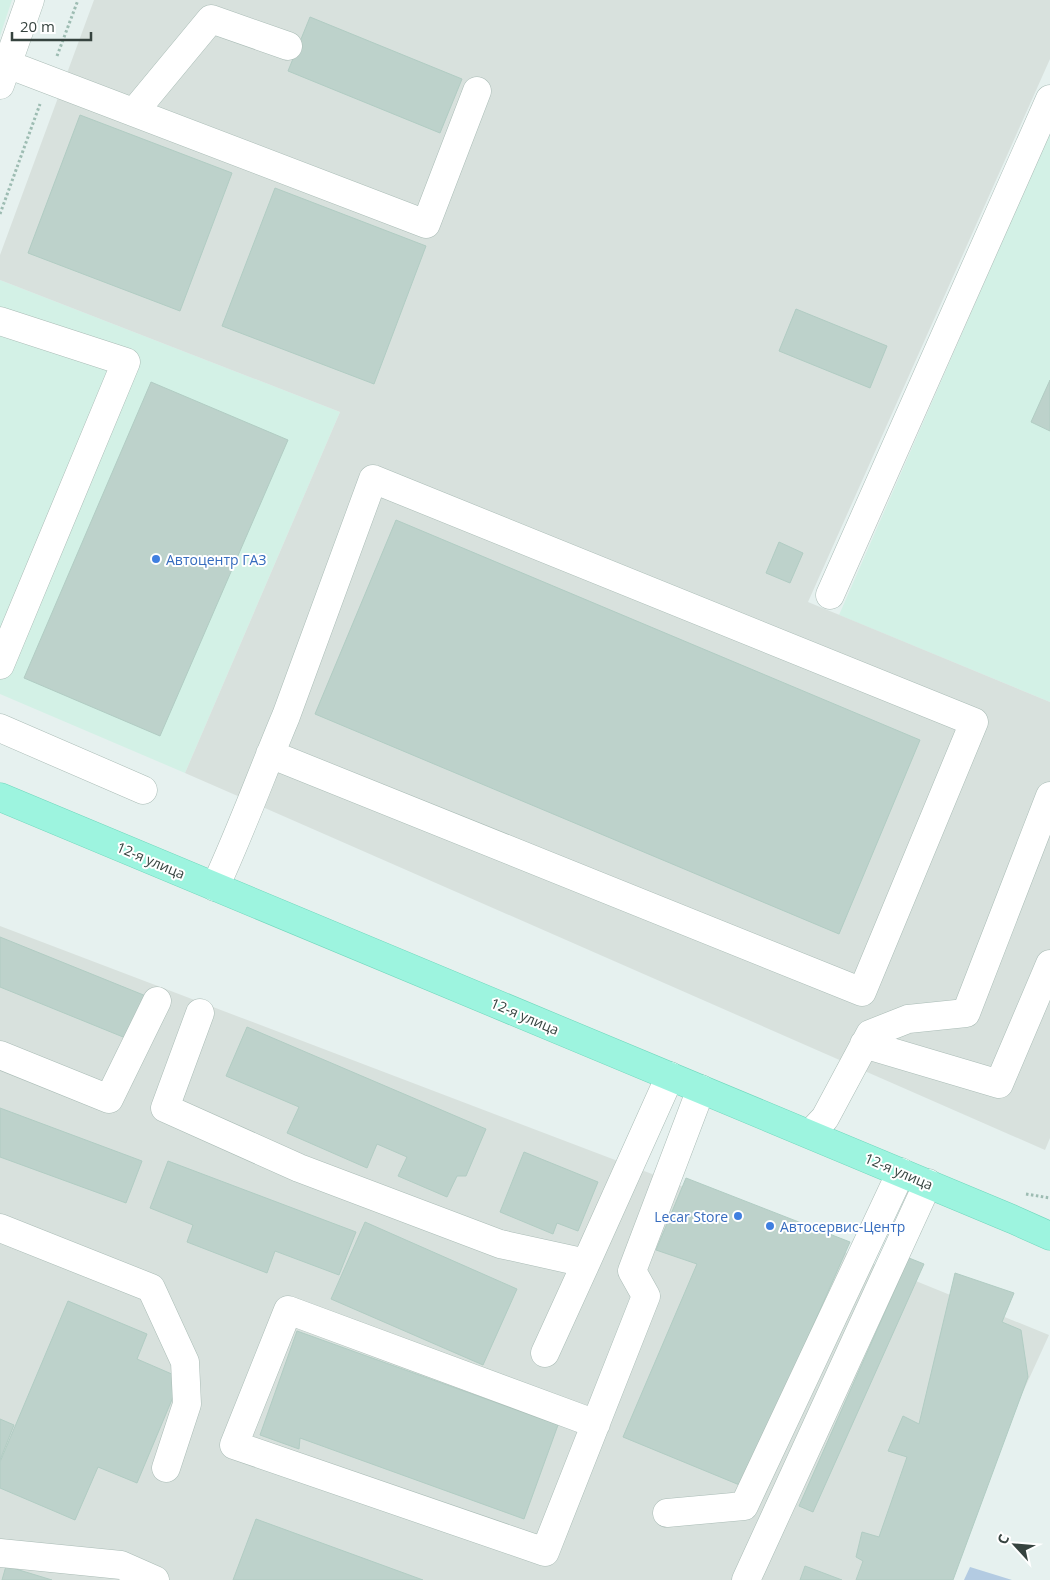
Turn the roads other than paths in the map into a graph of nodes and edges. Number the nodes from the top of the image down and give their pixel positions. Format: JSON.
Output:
{"nodes":[{"id":1,"x":30,"y":0,"type":"edge"},
{"id":2,"x":288,"y":46,"type":"dead end"},
{"id":3,"x":4,"y":74,"type":"edge"},
{"id":4,"x":477,"y":91,"type":"dead end"},
{"id":5,"x":1050,"y":99,"type":"edge"},
{"id":6,"x":134,"y":112,"type":"junction"},
{"id":7,"x":0,"y":322,"type":"edge"},
{"id":8,"x":830,"y":595,"type":"dead end"},
{"id":9,"x":0,"y":665,"type":"edge"},
{"id":10,"x":0,"y":728,"type":"edge"},
{"id":11,"x":270,"y":754,"type":"junction"},
{"id":12,"x":143,"y":790,"type":"dead end"},
{"id":13,"x":1050,"y":796,"type":"edge"},
{"id":14,"x":0,"y":797,"type":"edge"},
{"id":15,"x":215,"y":887,"type":"junction"},
{"id":16,"x":1050,"y":964,"type":"edge"},
{"id":17,"x":157,"y":1001,"type":"dead end"},
{"id":18,"x":200,"y":1013,"type":"dead end"},
{"id":19,"x":864,"y":1044,"type":"junction"},
{"id":20,"x":0,"y":1055,"type":"edge"},
{"id":21,"x":670,"y":1076,"type":"junction"},
{"id":22,"x":701,"y":1089,"type":"junction"},
{"id":23,"x":810,"y":1134,"type":"junction"},
{"id":24,"x":901,"y":1172,"type":"junction"},
{"id":25,"x":928,"y":1183,"type":"junction"},
{"id":26,"x":0,"y":1228,"type":"edge"},
{"id":27,"x":1050,"y":1236,"type":"edge"},
{"id":28,"x":586,"y":1262,"type":"junction"},
{"id":29,"x":545,"y":1353,"type":"dead end"},
{"id":30,"x":596,"y":1424,"type":"junction"},
{"id":31,"x":166,"y":1468,"type":"dead end"},
{"id":32,"x":667,"y":1513,"type":"dead end"},
{"id":33,"x":0,"y":1553,"type":"edge"},
{"id":34,"x":155,"y":1580,"type":"edge"},
{"id":35,"x":746,"y":1580,"type":"edge"}],
"edges":[{"from":1,"to":3,"type":"street"},
{"from":2,"to":6,"type":"street"},
{"from":3,"to":6,"type":"street"},
{"from":4,"to":6,"type":"street"},
{"from":5,"to":8,"type":"street"},
{"from":7,"to":9,"type":"street"},
{"from":10,"to":12,"type":"street"},
{"from":11,"to":11,"type":"street"},
{"from":11,"to":15,"type":"street"},
{"from":13,"to":19,"type":"street"},
{"from":14,"to":15,"type":"main road","name":"12-я улица"},
{"from":15,"to":21,"type":"main road","name":"12-я улица"},
{"from":16,"to":19,"type":"street"},
{"from":17,"to":20,"type":"street"},
{"from":18,"to":28,"type":"street"},
{"from":19,"to":23,"type":"street"},
{"from":21,"to":22,"type":"main road","name":"12-я улица"},
{"from":21,"to":28,"type":"street"},
{"from":22,"to":23,"type":"main road","name":"12-я улица"},
{"from":22,"to":30,"type":"street"},
{"from":23,"to":24,"type":"main road","name":"12-я улица"},
{"from":24,"to":25,"type":"main road","name":"12-я улица"},
{"from":24,"to":32,"type":"street"},
{"from":25,"to":27,"type":"main road","name":"12-я улица"},
{"from":25,"to":35,"type":"street"},
{"from":26,"to":31,"type":"street"},
{"from":28,"to":29,"type":"street"},
{"from":30,"to":30,"type":"street"},
{"from":33,"to":34,"type":"street"}]}
